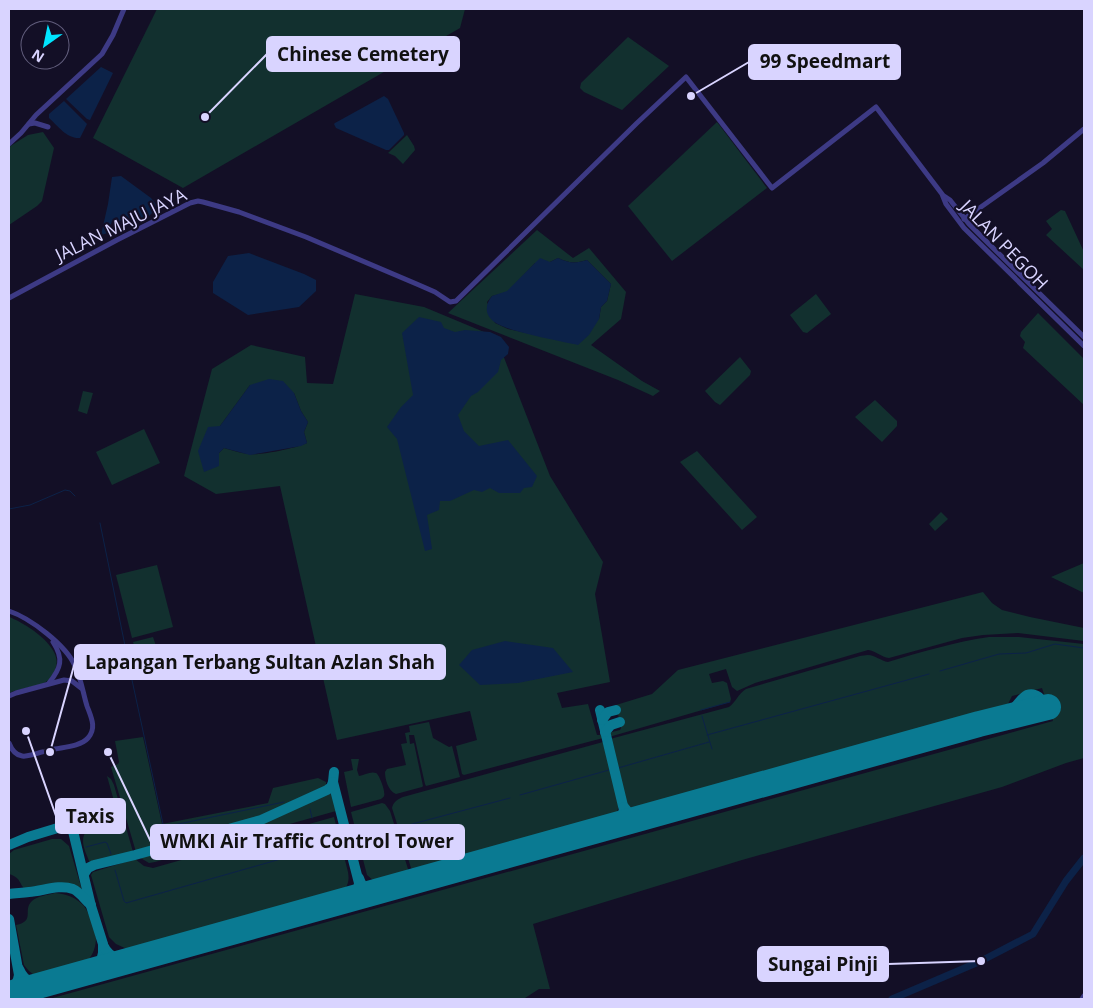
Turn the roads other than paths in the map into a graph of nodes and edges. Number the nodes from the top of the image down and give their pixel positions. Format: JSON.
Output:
{"nodes":[{"id":1,"x":124,"y":9,"type":"edge"},
{"id":2,"x":29,"y":124,"type":"junction"},
{"id":3,"x":48,"y":127,"type":"dead end"},
{"id":4,"x":1084,"y":129,"type":"edge"},
{"id":5,"x":9,"y":144,"type":"edge"},
{"id":6,"x":942,"y":194,"type":"junction"},
{"id":7,"x":965,"y":219,"type":"junction"},
{"id":8,"x":960,"y":222,"type":"junction"},
{"id":9,"x":9,"y":298,"type":"edge"},
{"id":10,"x":456,"y":301,"type":"joint"},
{"id":11,"x":1084,"y":337,"type":"edge"},
{"id":12,"x":1084,"y":346,"type":"edge"},
{"id":13,"x":9,"y":611,"type":"edge"},
{"id":14,"x":50,"y":636,"type":"junction"},
{"id":15,"x":49,"y":683,"type":"junction"},
{"id":16,"x":82,"y":688,"type":"junction"},
{"id":17,"x":9,"y":696,"type":"edge"},
{"id":18,"x":9,"y":743,"type":"edge"},
{"id":19,"x":55,"y":747,"type":"tunnel mouth"},
{"id":20,"x":40,"y":752,"type":"tunnel mouth"}],
"edges":[{"from":1,"to":2,"type":"street"},
{"from":2,"to":3,"type":"street"},
{"from":2,"to":5,"type":"street"},
{"from":4,"to":7,"type":"street"},
{"from":6,"to":7,"type":"street"},
{"from":6,"to":8,"type":"street","name":"JALAN PEGOH"},
{"from":6,"to":10,"type":"street","name":"JALAN PEGOH"},
{"from":7,"to":8,"type":"street"},
{"from":7,"to":11,"type":"street"},
{"from":8,"to":12,"type":"street","name":"JALAN PEGOH"},
{"from":9,"to":10,"type":"street","name":"JALAN MAJU JAYA"},
{"from":13,"to":14,"type":"street"},
{"from":14,"to":15,"type":"street"},
{"from":14,"to":16,"type":"street"},
{"from":15,"to":16,"type":"street"},
{"from":15,"to":17,"type":"street"},
{"from":16,"to":19,"type":"street"},
{"from":18,"to":20,"type":"street"}]}
